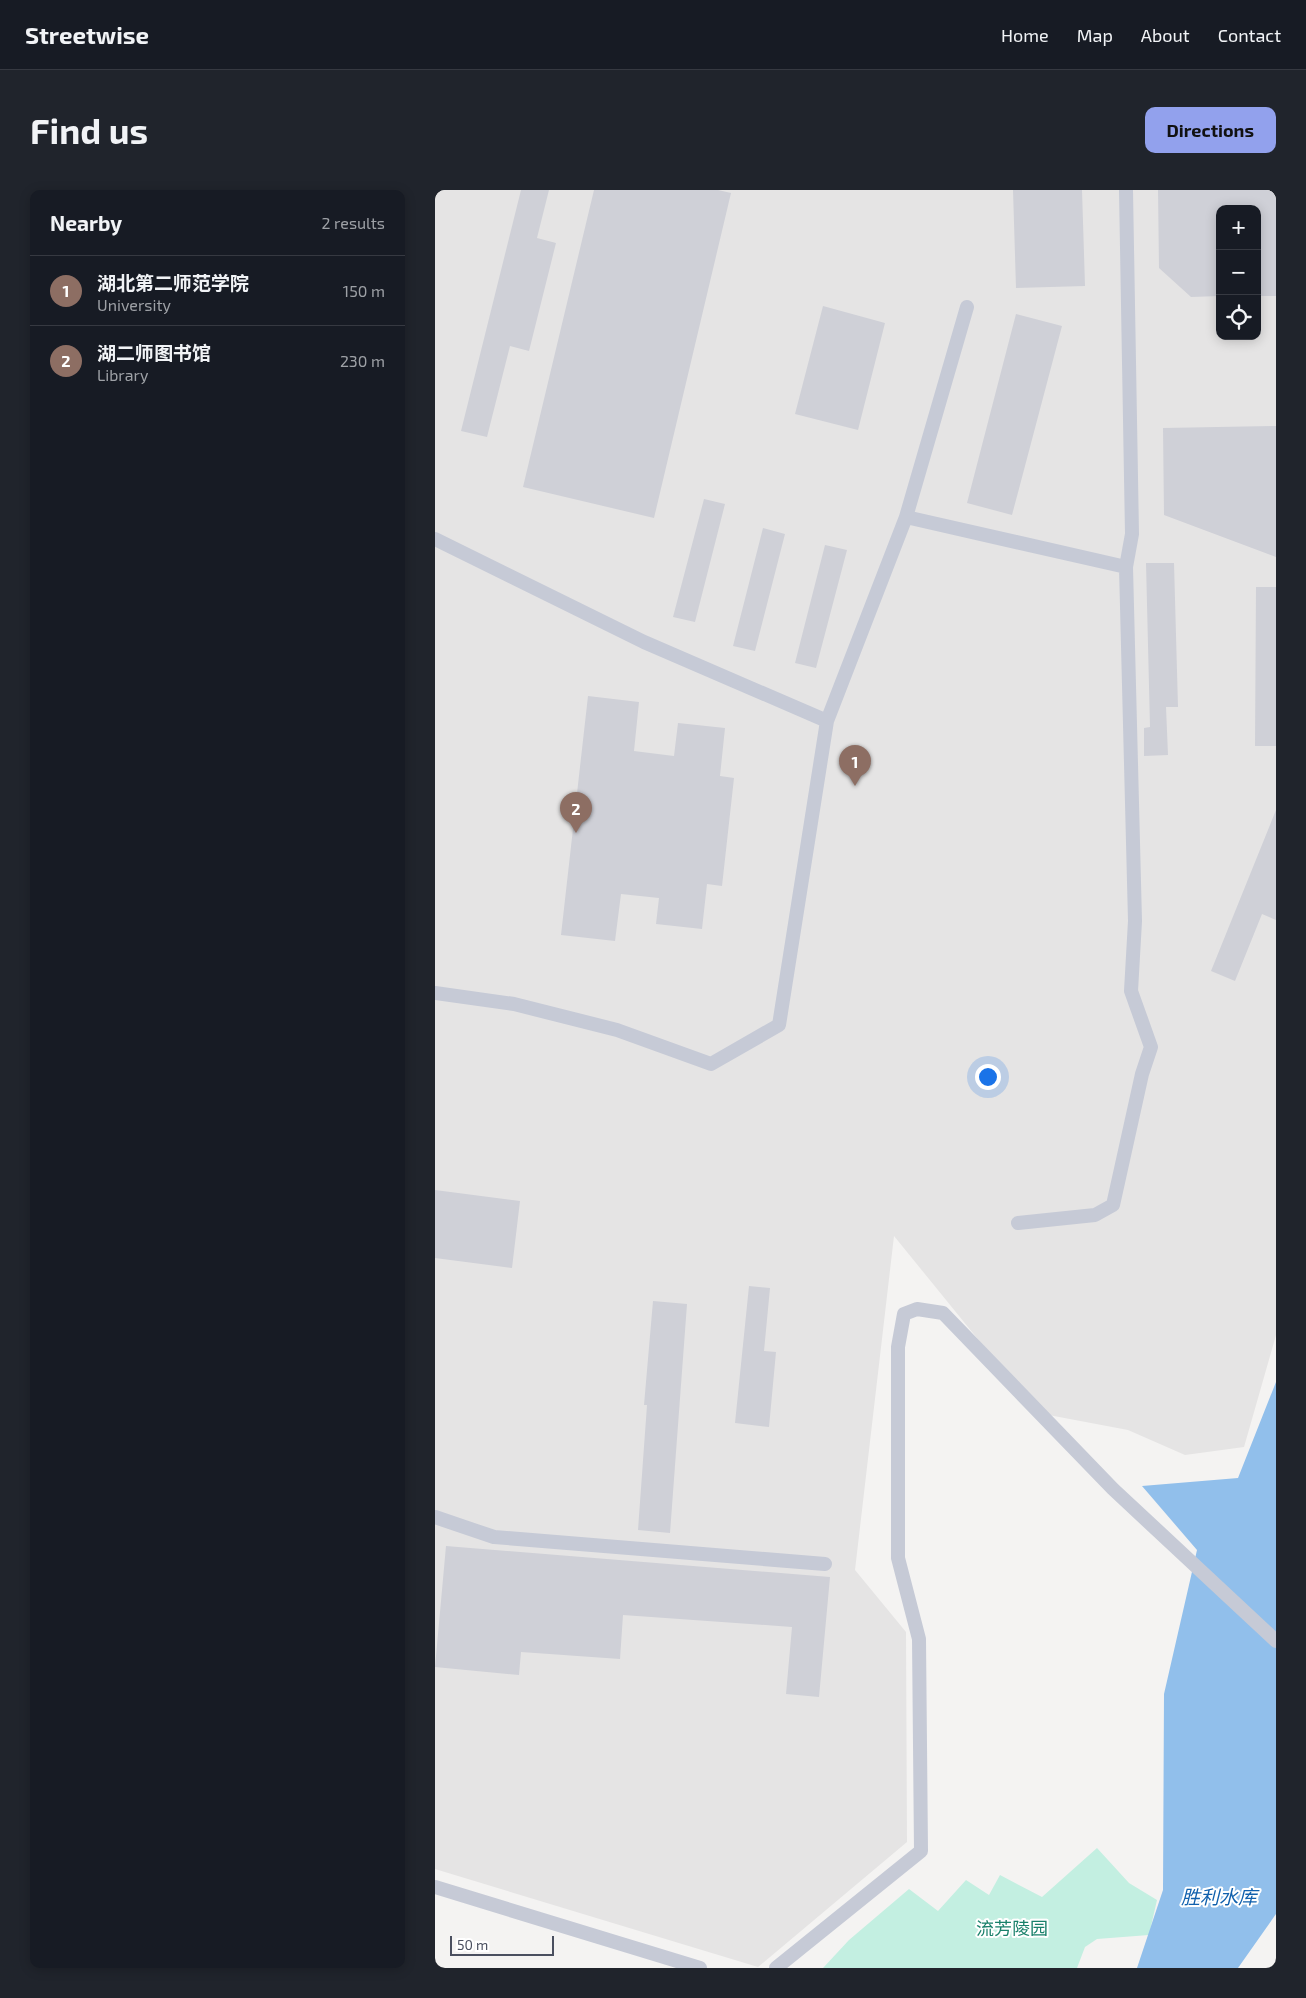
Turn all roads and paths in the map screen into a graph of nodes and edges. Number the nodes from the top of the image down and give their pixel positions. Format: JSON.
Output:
{"nodes":[{"id":1,"x":1126,"y":190,"type":"edge"},
{"id":2,"x":967,"y":307,"type":"dead end"},
{"id":3,"x":906,"y":517,"type":"junction"},
{"id":4,"x":435,"y":538,"type":"edge"},
{"id":5,"x":1126,"y":567,"type":"junction"},
{"id":6,"x":827,"y":721,"type":"junction"},
{"id":7,"x":435,"y":993,"type":"edge"},
{"id":8,"x":1018,"y":1223,"type":"dead end"},
{"id":9,"x":435,"y":1517,"type":"edge"},
{"id":10,"x":825,"y":1564,"type":"dead end"},
{"id":11,"x":1276,"y":1641,"type":"edge"},
{"id":12,"x":435,"y":1887,"type":"edge"},
{"id":13,"x":700,"y":1968,"type":"edge"},
{"id":14,"x":776,"y":1968,"type":"edge"}],
"edges":[{"from":1,"to":5,"type":"street"},
{"from":2,"to":3,"type":"street"},
{"from":3,"to":5,"type":"street"},
{"from":3,"to":6,"type":"street"},
{"from":4,"to":6,"type":"street"},
{"from":5,"to":8,"type":"street"},
{"from":6,"to":7,"type":"street"},
{"from":9,"to":10,"type":"street"},
{"from":11,"to":14,"type":"street"},
{"from":12,"to":13,"type":"street"}]}
